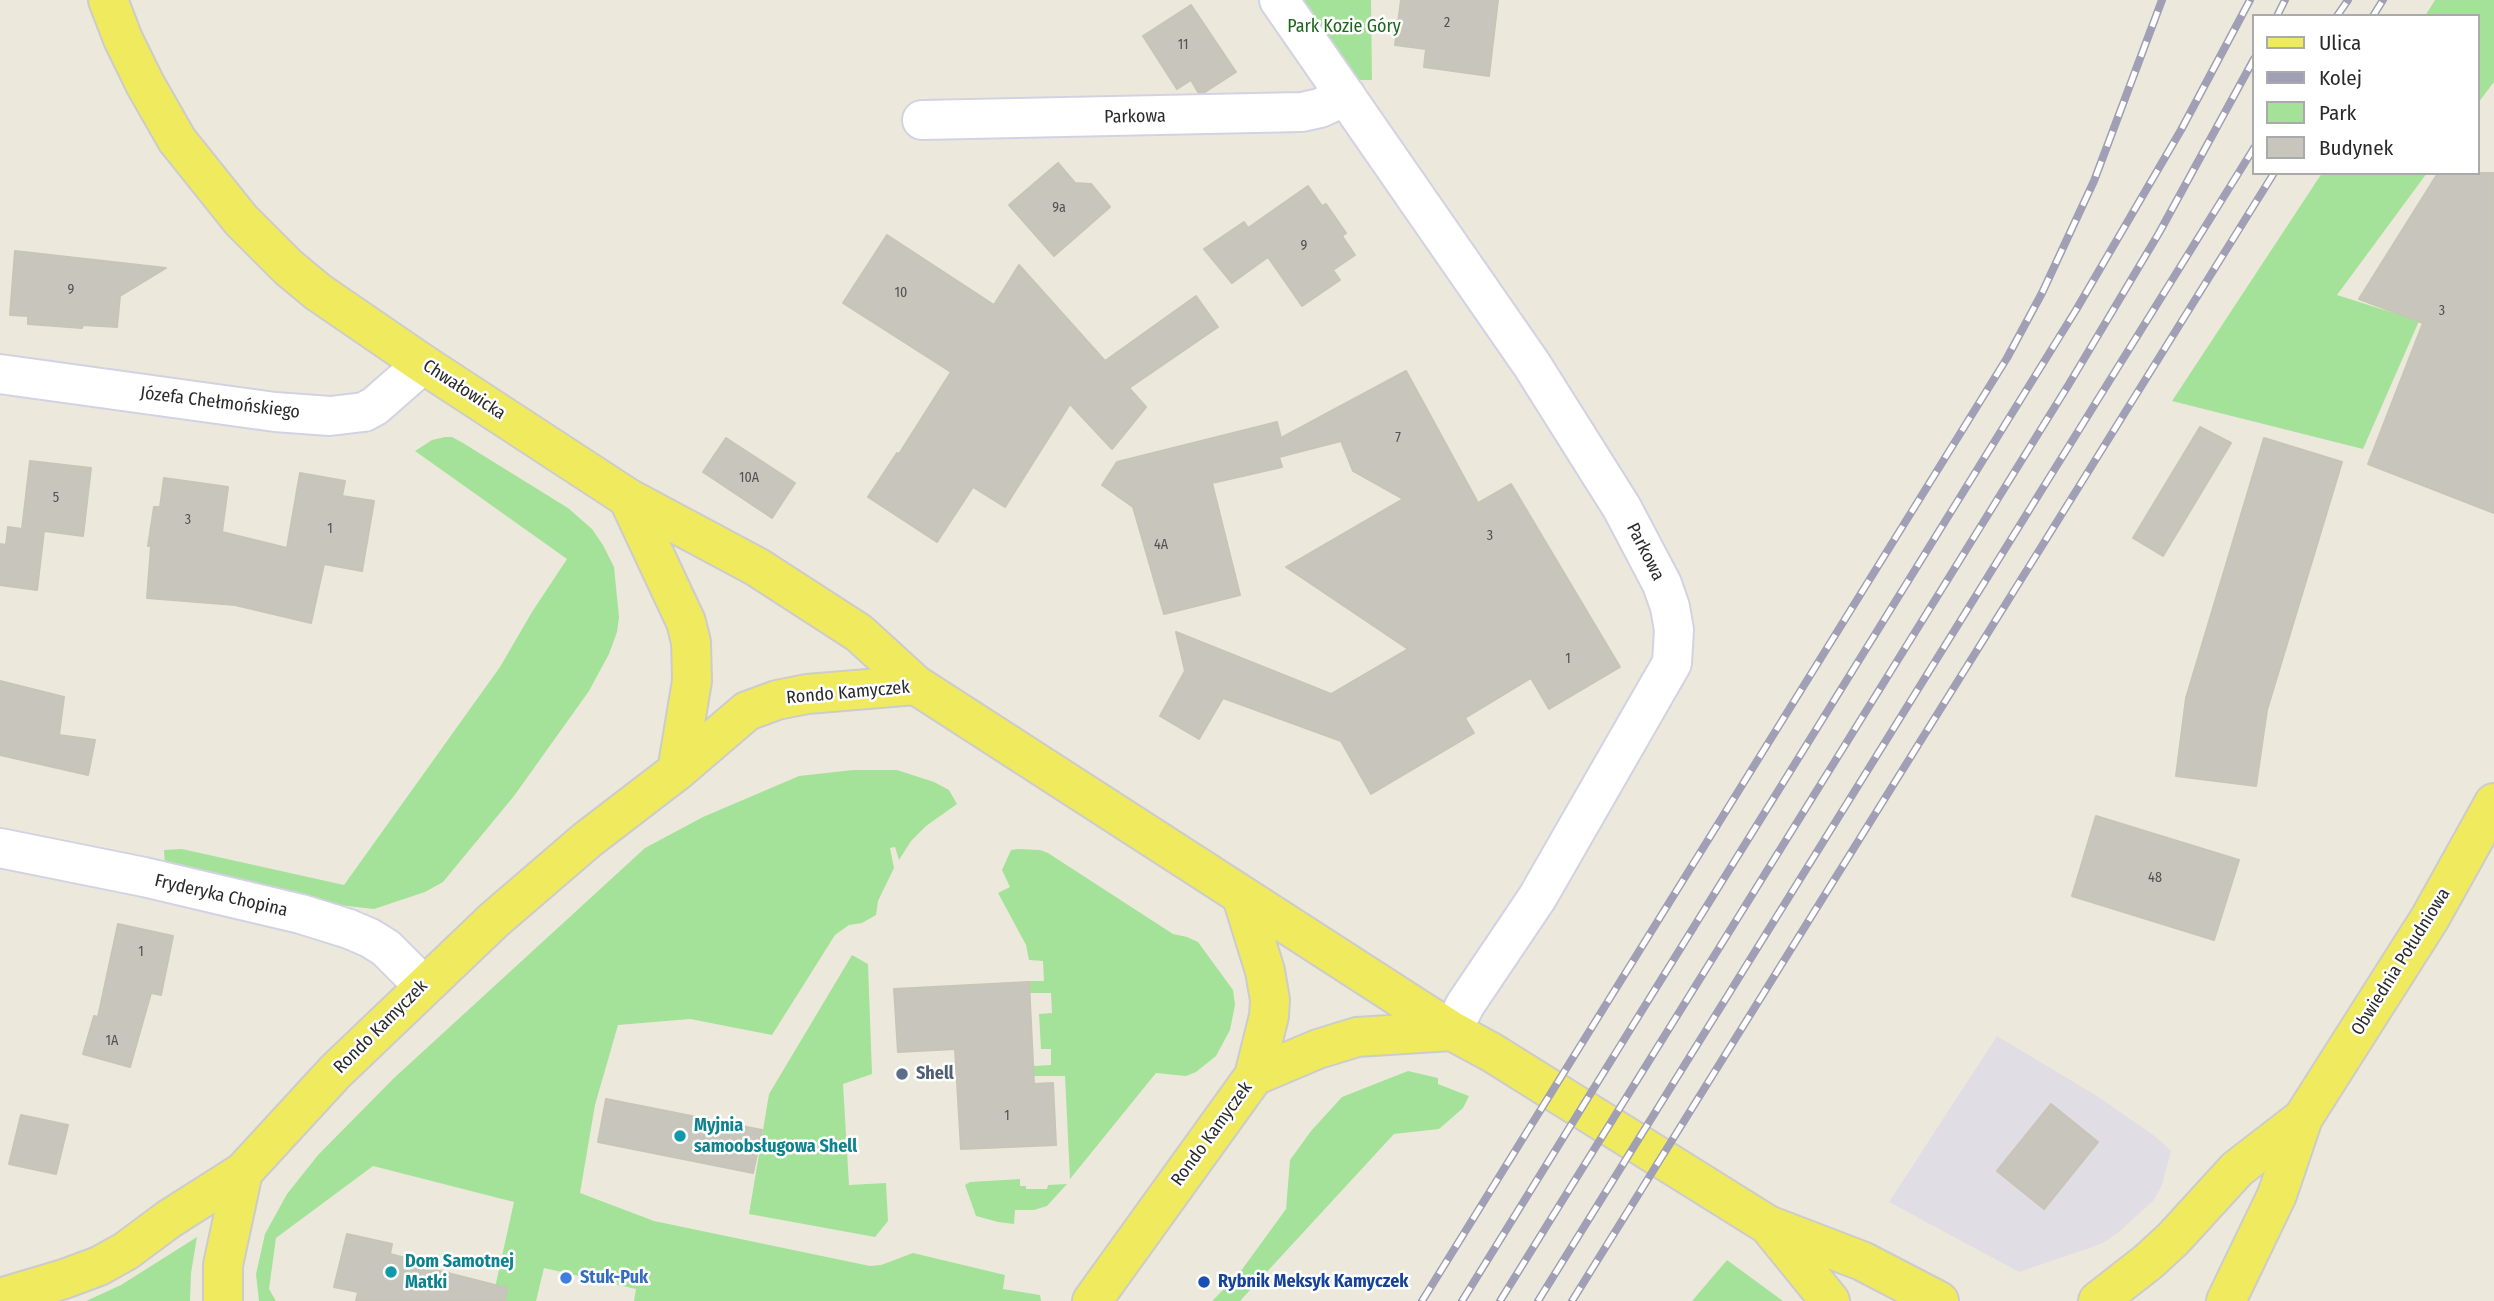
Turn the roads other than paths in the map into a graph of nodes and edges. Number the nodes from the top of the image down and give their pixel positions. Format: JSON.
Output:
{"nodes":[{"id":1,"x":108,"y":0,"type":"edge"},
{"id":2,"x":1279,"y":0,"type":"edge"},
{"id":3,"x":1346,"y":96,"type":"junction"},
{"id":4,"x":922,"y":120,"type":"dead end"},
{"id":5,"x":423,"y":364,"type":"junction"},
{"id":6,"x":0,"y":374,"type":"edge"},
{"id":7,"x":628,"y":498,"type":"junction"},
{"id":8,"x":916,"y":685,"type":"junction"},
{"id":9,"x":677,"y":771,"type":"junction"},
{"id":10,"x":2494,"y":803,"type":"edge"},
{"id":11,"x":0,"y":848,"type":"edge"},
{"id":12,"x":1242,"y":897,"type":"junction"},
{"id":13,"x":424,"y":985,"type":"junction"},
{"id":14,"x":1452,"y":1031,"type":"junction"},
{"id":15,"x":1254,"y":1076,"type":"junction"},
{"id":16,"x":2303,"y":1118,"type":"junction"},
{"id":17,"x":243,"y":1172,"type":"junction"},
{"id":18,"x":1768,"y":1225,"type":"junction"},
{"id":19,"x":0,"y":1298,"type":"edge"},
{"id":20,"x":223,"y":1301,"type":"edge"},
{"id":21,"x":1091,"y":1301,"type":"edge"},
{"id":22,"x":1830,"y":1301,"type":"edge"},
{"id":23,"x":1939,"y":1301,"type":"edge"},
{"id":24,"x":2098,"y":1301,"type":"edge"},
{"id":25,"x":2226,"y":1301,"type":"edge"}],
"edges":[{"from":1,"to":5,"type":"main road","name":"Chwałowicka"},
{"from":2,"to":3,"type":"street","name":"Parkowa"},
{"from":3,"to":4,"type":"street","name":"Parkowa"},
{"from":3,"to":14,"type":"street","name":"Parkowa"},
{"from":5,"to":6,"type":"street","name":"Józefa Chełmońskiego"},
{"from":5,"to":7,"type":"main road","name":"Chwałowicka"},
{"from":7,"to":8,"type":"main road","name":"Chwałowicka"},
{"from":7,"to":9,"type":"main road"},
{"from":8,"to":9,"type":"main road","name":"Rondo Kamyczek"},
{"from":8,"to":12,"type":"main road","name":"Rondo Kamyczek"},
{"from":9,"to":13,"type":"main road","name":"Rondo Kamyczek"},
{"from":10,"to":16,"type":"main road","name":"Obwiednia Południowa"},
{"from":11,"to":13,"type":"street","name":"Fryderyka Chopina"},
{"from":12,"to":14,"type":"main road"},
{"from":12,"to":15,"type":"main road","name":"Rondo Kamyczek"},
{"from":13,"to":17,"type":"main road","name":"Rondo Kamyczek"},
{"from":14,"to":15,"type":"main road"},
{"from":14,"to":18,"type":"main road"},
{"from":15,"to":21,"type":"main road","name":"Rondo Kamyczek"},
{"from":16,"to":24,"type":"main road","name":"Obwiednia Południowa"},
{"from":16,"to":25,"type":"main road","name":"Obwiednia Południowa"},
{"from":17,"to":19,"type":"main road","name":"Rondo Kamyczek"},
{"from":17,"to":20,"type":"main road"},
{"from":18,"to":22,"type":"main road"},
{"from":18,"to":23,"type":"main road"}]}
